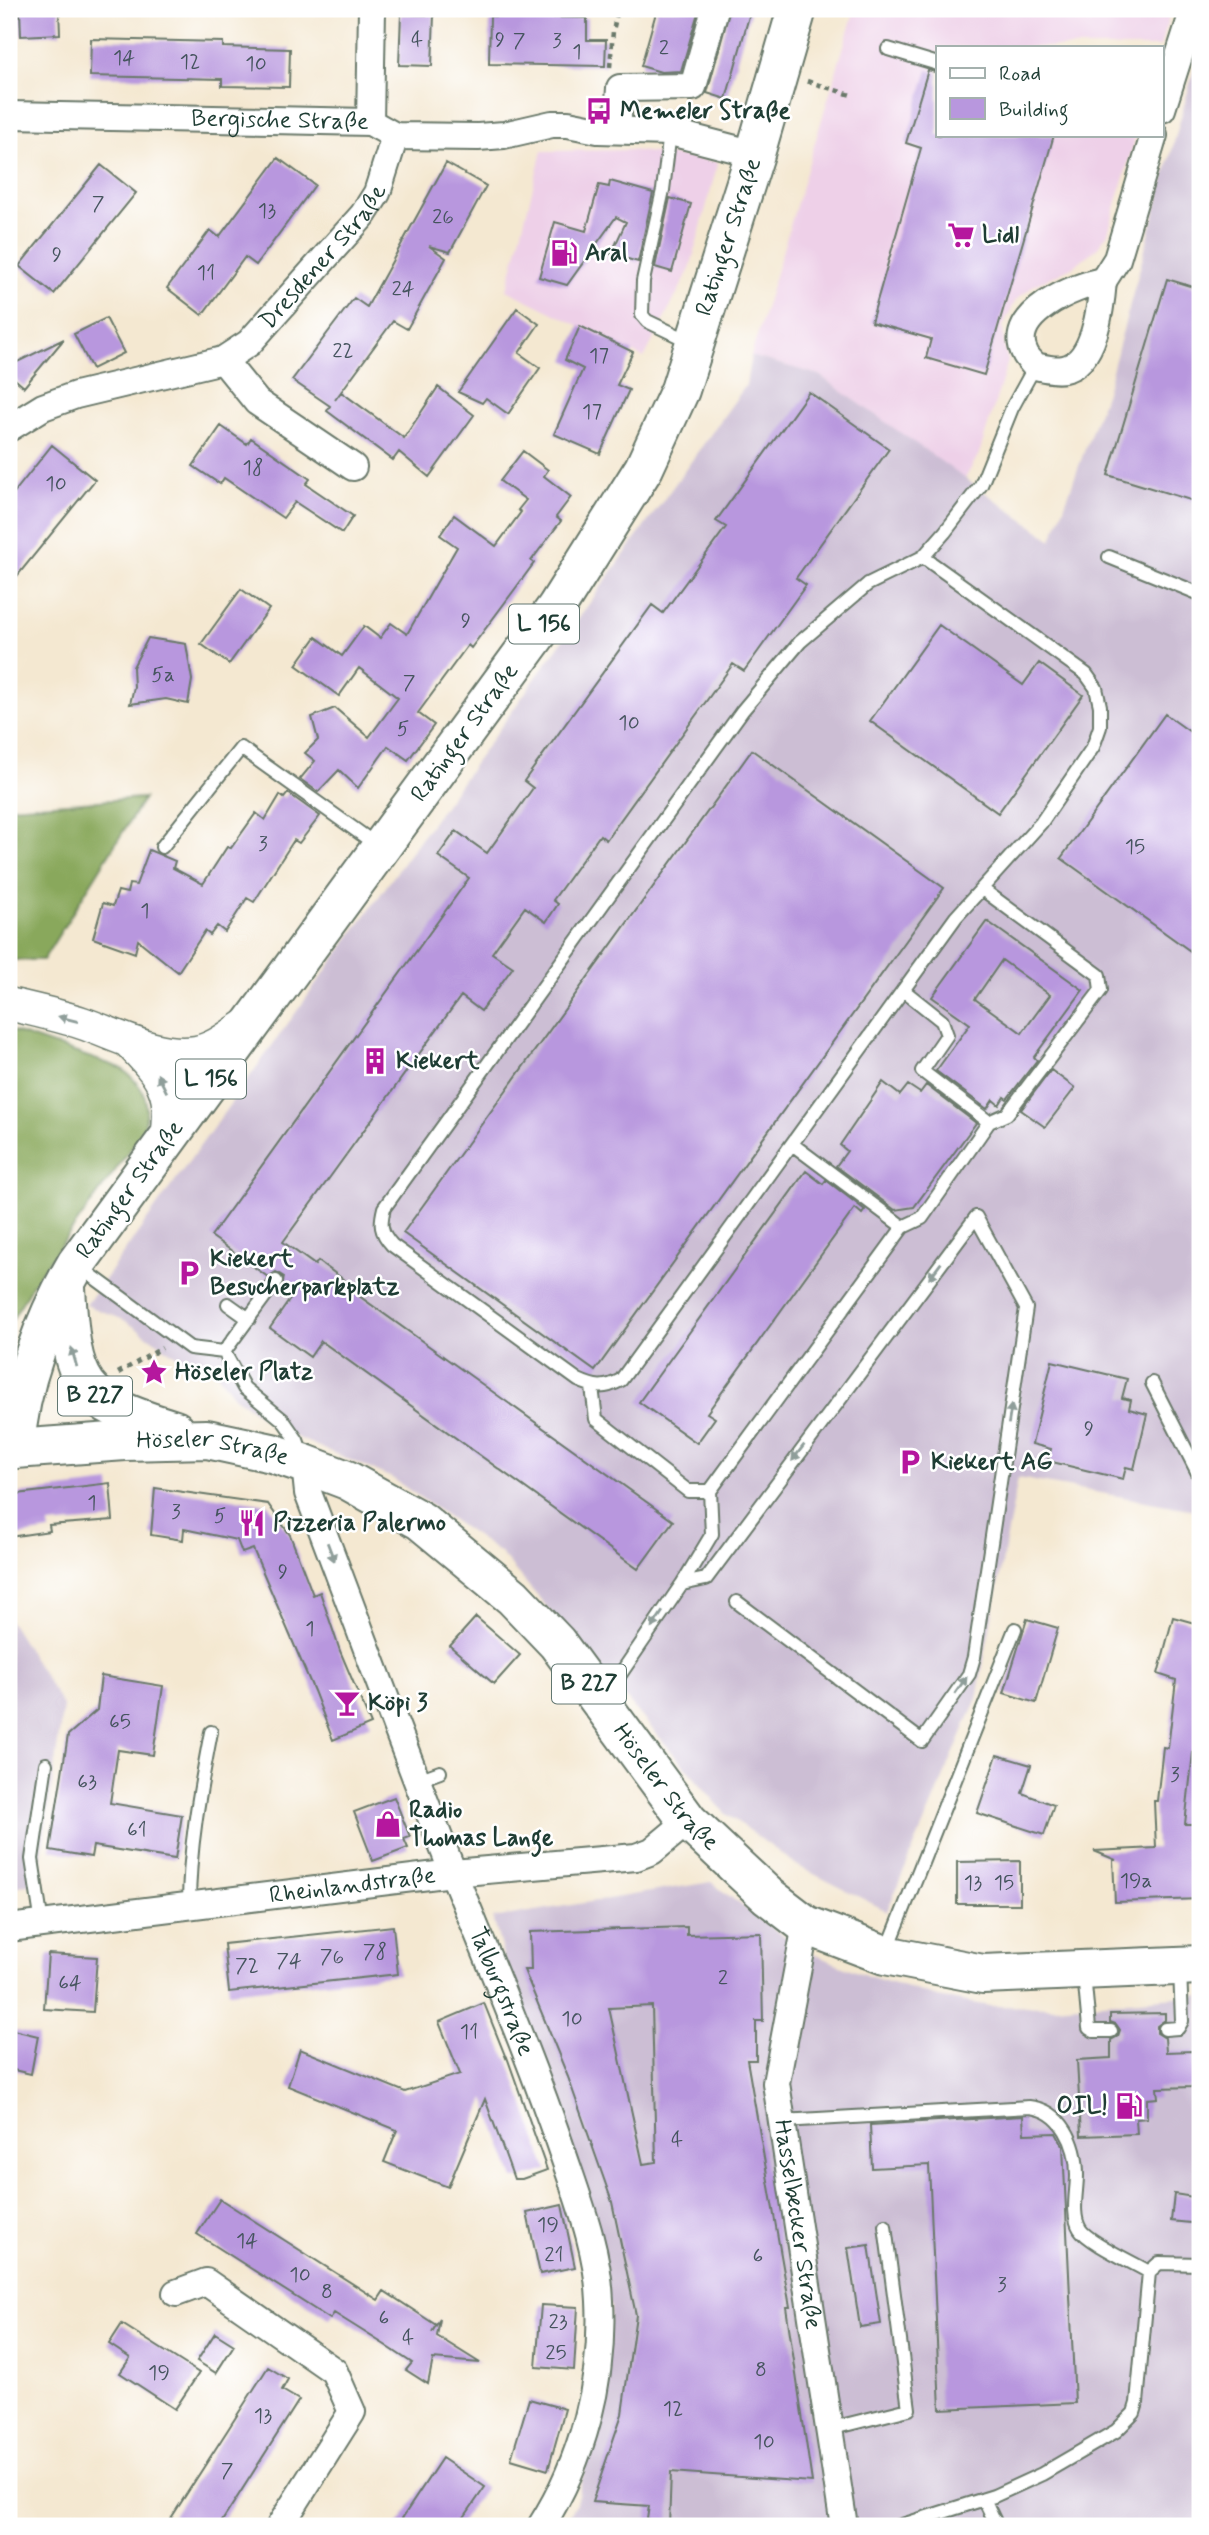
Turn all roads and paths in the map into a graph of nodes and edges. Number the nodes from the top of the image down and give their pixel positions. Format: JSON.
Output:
{"nodes":[{"id":1,"x":372,"y":9,"type":"edge"},
{"id":2,"x":618,"y":9,"type":"edge"},
{"id":3,"x":715,"y":9,"type":"edge"},
{"id":4,"x":797,"y":9,"type":"edge"},
{"id":5,"x":1194,"y":9,"type":"edge"},
{"id":6,"x":888,"y":49,"type":"dead end"},
{"id":7,"x":936,"y":63,"type":"edge"},
{"id":8,"x":779,"y":73,"type":"junction"},
{"id":9,"x":620,"y":88,"type":"junction"},
{"id":10,"x":854,"y":96,"type":"dead end"},
{"id":11,"x":1164,"y":103,"type":"edge"},
{"id":12,"x":9,"y":115,"type":"edge"},
{"id":13,"x":370,"y":122,"type":"junction"},
{"id":14,"x":617,"y":130,"type":"junction"},
{"id":15,"x":670,"y":132,"type":"junction"},
{"id":16,"x":395,"y":136,"type":"junction"},
{"id":17,"x":1154,"y":136,"type":"edge"},
{"id":18,"x":755,"y":154,"type":"junction"},
{"id":19,"x":1103,"y":281,"type":"junction"},
{"id":20,"x":695,"y":343,"type":"junction"},
{"id":21,"x":223,"y":360,"type":"junction"},
{"id":22,"x":1035,"y":366,"type":"junction"},
{"id":23,"x":9,"y":428,"type":"edge"},
{"id":24,"x":353,"y":467,"type":"dead end"},
{"id":25,"x":923,"y":557,"type":"junction"},
{"id":26,"x":1109,"y":557,"type":"dead end"},
{"id":27,"x":1200,"y":594,"type":"edge"},
{"id":28,"x":162,"y":847,"type":"dead end"},
{"id":29,"x":381,"y":848,"type":"junction"},
{"id":30,"x":982,"y":890,"type":"junction"},
{"id":31,"x":904,"y":990,"type":"junction"},
{"id":32,"x":9,"y":1004,"type":"edge"},
{"id":33,"x":255,"y":1020,"type":"junction"},
{"id":34,"x":127,"y":1040,"type":"junction"},
{"id":35,"x":989,"y":1122,"type":"junction"},
{"id":36,"x":167,"y":1137,"type":"junction"},
{"id":37,"x":792,"y":1144,"type":"junction"},
{"id":38,"x":903,"y":1227,"type":"junction"},
{"id":39,"x":71,"y":1273,"type":"junction"},
{"id":40,"x":276,"y":1281,"type":"dead end"},
{"id":41,"x":228,"y":1304,"type":"dead end"},
{"id":42,"x":248,"y":1319,"type":"junction"},
{"id":43,"x":224,"y":1352,"type":"junction"},
{"id":44,"x":1153,"y":1383,"type":"dead end"},
{"id":45,"x":592,"y":1387,"type":"junction"},
{"id":46,"x":207,"y":1439,"type":"junction"},
{"id":47,"x":12,"y":1449,"type":"edge"},
{"id":48,"x":305,"y":1464,"type":"junction"},
{"id":49,"x":1200,"y":1477,"type":"edge"},
{"id":50,"x":710,"y":1492,"type":"junction"},
{"id":51,"x":682,"y":1584,"type":"junction"},
{"id":52,"x":737,"y":1602,"type":"dead end"},
{"id":53,"x":1015,"y":1629,"type":"dead end"},
{"id":54,"x":597,"y":1695,"type":"junction"},
{"id":55,"x":211,"y":1732,"type":"dead end"},
{"id":56,"x":46,"y":1764,"type":"dead end"},
{"id":57,"x":688,"y":1821,"type":"junction"},
{"id":58,"x":453,"y":1873,"type":"junction"},
{"id":59,"x":189,"y":1906,"type":"junction"},
{"id":60,"x":42,"y":1924,"type":"junction"},
{"id":61,"x":806,"y":1925,"type":"junction"},
{"id":62,"x":9,"y":1928,"type":"edge"},
{"id":63,"x":885,"y":1955,"type":"junction"},
{"id":64,"x":1190,"y":1965,"type":"edge"},
{"id":65,"x":1083,"y":1970,"type":"junction"},
{"id":66,"x":1165,"y":2029,"type":"dead end"},
{"id":67,"x":1111,"y":2031,"type":"dead end"},
{"id":68,"x":782,"y":2121,"type":"junction"},
{"id":69,"x":885,"y":2227,"type":"dead end"},
{"id":70,"x":1200,"y":2264,"type":"edge"},
{"id":71,"x":1149,"y":2272,"type":"junction"},
{"id":72,"x":176,"y":2293,"type":"dead end"},
{"id":73,"x":829,"y":2429,"type":"junction"},
{"id":74,"x":984,"y":2499,"type":"junction"},
{"id":75,"x":280,"y":2526,"type":"edge"},
{"id":76,"x":541,"y":2526,"type":"edge"},
{"id":77,"x":844,"y":2526,"type":"edge"},
{"id":78,"x":899,"y":2526,"type":"edge"},
{"id":79,"x":997,"y":2526,"type":"edge"}],
"edges":[{"from":1,"to":13,"type":"street"},
{"from":2,"to":9,"type":"path"},
{"from":3,"to":9,"type":"street"},
{"from":4,"to":8,"type":"main road","name":"Ratinger Straße","number":"L 156"},
{"from":5,"to":11,"type":"street"},
{"from":6,"to":7,"type":"lane"},
{"from":8,"to":10,"type":"path"},
{"from":8,"to":18,"type":"main road","name":"Ratinger Straße","number":"L 156"},
{"from":9,"to":14,"type":"street"},
{"from":12,"to":13,"type":"street","name":"Bergische Straße"},
{"from":13,"to":16,"type":"street","name":"Bergische Straße"},
{"from":14,"to":15,"type":"street","name":"Bergische Straße"},
{"from":14,"to":16,"type":"street","name":"Bergische Straße"},
{"from":15,"to":18,"type":"street","name":"Bergische Straße"},
{"from":15,"to":20,"type":"lane"},
{"from":16,"to":21,"type":"street","name":"Dresdener Straße"},
{"from":17,"to":19,"type":"street"},
{"from":18,"to":20,"type":"main road","name":"Ratinger Straße","number":"L 156"},
{"from":19,"to":22,"type":"street"},
{"from":19,"to":22,"type":"street"},
{"from":20,"to":29,"type":"main road","name":"Ratinger Straße","number":"L 156"},
{"from":21,"to":23,"type":"street","name":"Dresdener Straße"},
{"from":21,"to":24,"type":"street"},
{"from":22,"to":25,"type":"lane"},
{"from":25,"to":30,"type":"lane"},
{"from":25,"to":45,"type":"lane"},
{"from":26,"to":27,"type":"lane"},
{"from":28,"to":29,"type":"lane"},
{"from":29,"to":33,"type":"main road","name":"Ratinger Straße","number":"L 156"},
{"from":30,"to":31,"type":"lane"},
{"from":30,"to":35,"type":"lane"},
{"from":31,"to":35,"type":"lane"},
{"from":31,"to":37,"type":"lane"},
{"from":34,"to":32,"type":"street","one_way":true},
{"from":33,"to":34,"type":"street"},
{"from":33,"to":36,"type":"main road","name":"Ratinger Straße","number":"L 156"},
{"from":36,"to":34,"type":"street","one_way":true},
{"from":35,"to":38,"type":"lane"},
{"from":36,"to":39,"type":"main road","name":"Ratinger Straße","number":"B 227"},
{"from":37,"to":38,"type":"lane"},
{"from":37,"to":45,"type":"lane"},
{"from":38,"to":50,"type":"lane"},
{"from":39,"to":43,"type":"lane"},
{"from":46,"to":39,"type":"main road","name":"Ratinger Straße","number":"B 227","one_way":true},
{"from":39,"to":47,"type":"main road","name":"Ratinger Straße","number":"B 227"},
{"from":40,"to":42,"type":"lane"},
{"from":41,"to":42,"type":"lane"},
{"from":42,"to":43,"type":"lane"},
{"from":43,"to":48,"type":"lane"},
{"from":44,"to":49,"type":"lane"},
{"from":45,"to":50,"type":"lane"},
{"from":46,"to":47,"type":"main road","name":"Höseler Straße","number":"B 227"},
{"from":46,"to":48,"type":"main road","name":"Höseler Straße","number":"B 227"},
{"from":48,"to":54,"type":"main road","name":"Höseler Straße","number":"B 227"},
{"from":48,"to":58,"type":"street","name":"Talburgstraße","one_way":true},
{"from":50,"to":51,"type":"lane"},
{"from":52,"to":51,"type":"lane","one_way":true},
{"from":51,"to":54,"type":"lane","one_way":true},
{"from":53,"to":63,"type":"lane"},
{"from":54,"to":57,"type":"main road","name":"Höseler Straße","number":"B 227"},
{"from":55,"to":59,"type":"lane"},
{"from":56,"to":60,"type":"lane"},
{"from":57,"to":58,"type":"street","name":"Rheinlandstraße"},
{"from":57,"to":61,"type":"main road","name":"Höseler Straße","number":"B 227"},
{"from":58,"to":59,"type":"street","name":"Rheinlandstraße"},
{"from":58,"to":76,"type":"street","name":"Talburgstraße"},
{"from":59,"to":60,"type":"street","name":"Rheinlandstraße"},
{"from":60,"to":62,"type":"street","name":"Rheinlandstraße"},
{"from":61,"to":63,"type":"main road","name":"Höseler Straße","number":"B 227"},
{"from":61,"to":68,"type":"street","name":"Hasselbecker Straße"},
{"from":63,"to":65,"type":"main road","name":"Höseler Straße","number":"B 227"},
{"from":64,"to":65,"type":"main road","name":"Höseler Straße","number":"B 227"},
{"from":64,"to":66,"type":"lane"},
{"from":65,"to":67,"type":"lane"},
{"from":68,"to":71,"type":"lane"},
{"from":68,"to":73,"type":"street","name":"Hasselbecker Straße"},
{"from":69,"to":73,"type":"lane"},
{"from":70,"to":71,"type":"lane"},
{"from":71,"to":74,"type":"lane"},
{"from":72,"to":75,"type":"street"},
{"from":73,"to":77,"type":"street","name":"Hasselbecker Straße"},
{"from":74,"to":78,"type":"lane"},
{"from":74,"to":79,"type":"lane"}]}
